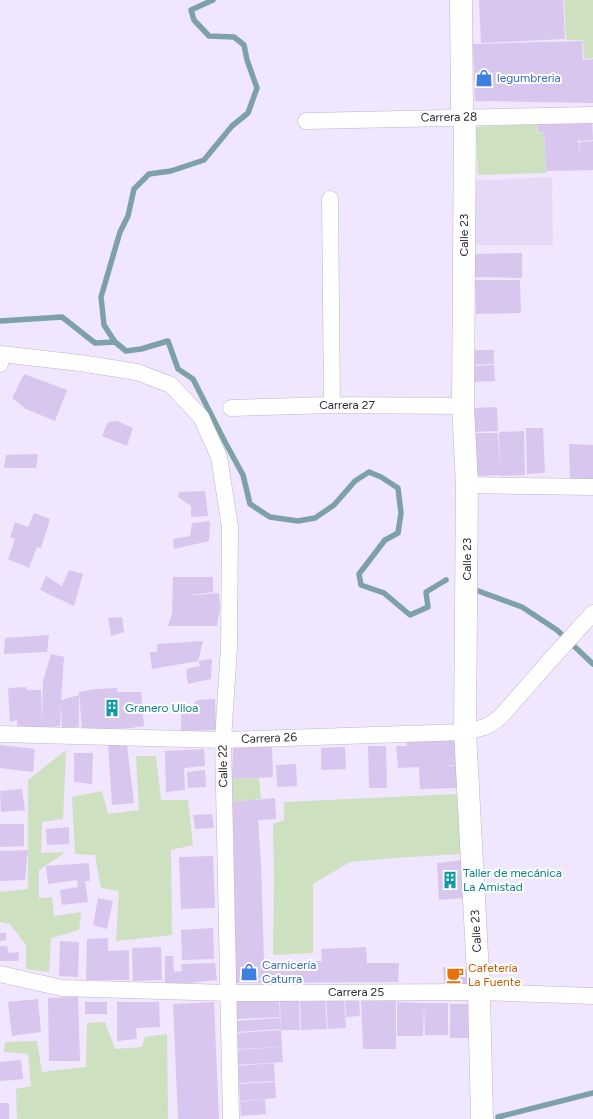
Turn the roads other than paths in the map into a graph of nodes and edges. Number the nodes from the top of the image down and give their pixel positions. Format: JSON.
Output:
{"nodes":[{"id":1,"x":461,"y":0,"type":"edge"},
{"id":2,"x":593,"y":115,"type":"edge"},
{"id":3,"x":465,"y":117,"type":"junction"},
{"id":4,"x":306,"y":121,"type":"dead end"},
{"id":5,"x":330,"y":199,"type":"dead end"},
{"id":6,"x":1,"y":360,"type":"edge"},
{"id":7,"x":332,"y":405,"type":"junction"},
{"id":8,"x":463,"y":406,"type":"junction"},
{"id":9,"x":231,"y":408,"type":"dead end"},
{"id":10,"x":467,"y":485,"type":"junction"},
{"id":11,"x":593,"y":487,"type":"edge"},
{"id":12,"x":588,"y":619,"type":"edge"},
{"id":13,"x":466,"y":732,"type":"junction"},
{"id":14,"x":0,"y":734,"type":"edge"},
{"id":15,"x":223,"y":740,"type":"junction"},
{"id":16,"x":0,"y":974,"type":"edge"},
{"id":17,"x":480,"y":992,"type":"junction"},
{"id":18,"x":228,"y":993,"type":"junction"},
{"id":19,"x":593,"y":996,"type":"edge"},
{"id":20,"x":230,"y":1119,"type":"edge"},
{"id":21,"x":482,"y":1119,"type":"edge"}],
"edges":[{"from":1,"to":3,"type":"main road","name":"Calle 23"},
{"from":2,"to":3,"type":"street","name":"Carrera 28"},
{"from":3,"to":4,"type":"street","name":"Carrera 28"},
{"from":3,"to":8,"type":"main road","name":"Calle 23"},
{"from":5,"to":7,"type":"street"},
{"from":6,"to":15,"type":"street","name":"Calle 22"},
{"from":7,"to":8,"type":"street","name":"Carrera 27"},
{"from":7,"to":9,"type":"street","name":"Carrera 27"},
{"from":8,"to":10,"type":"main road","name":"Calle 23"},
{"from":10,"to":11,"type":"street"},
{"from":10,"to":13,"type":"main road","name":"Calle 23"},
{"from":12,"to":13,"type":"street","name":"Carrera 26"},
{"from":13,"to":15,"type":"street","name":"Carrera 26"},
{"from":13,"to":17,"type":"main road","name":"Calle 23"},
{"from":14,"to":15,"type":"street","name":"Carrera 26"},
{"from":15,"to":18,"type":"street","name":"Calle 22"},
{"from":16,"to":18,"type":"street","name":"Carrera 25"},
{"from":17,"to":18,"type":"street","name":"Carrera 25"},
{"from":17,"to":19,"type":"street","name":"Carrera 25"},
{"from":17,"to":21,"type":"main road","name":"Calle 23"},
{"from":18,"to":20,"type":"street","name":"Calle 22"}]}
